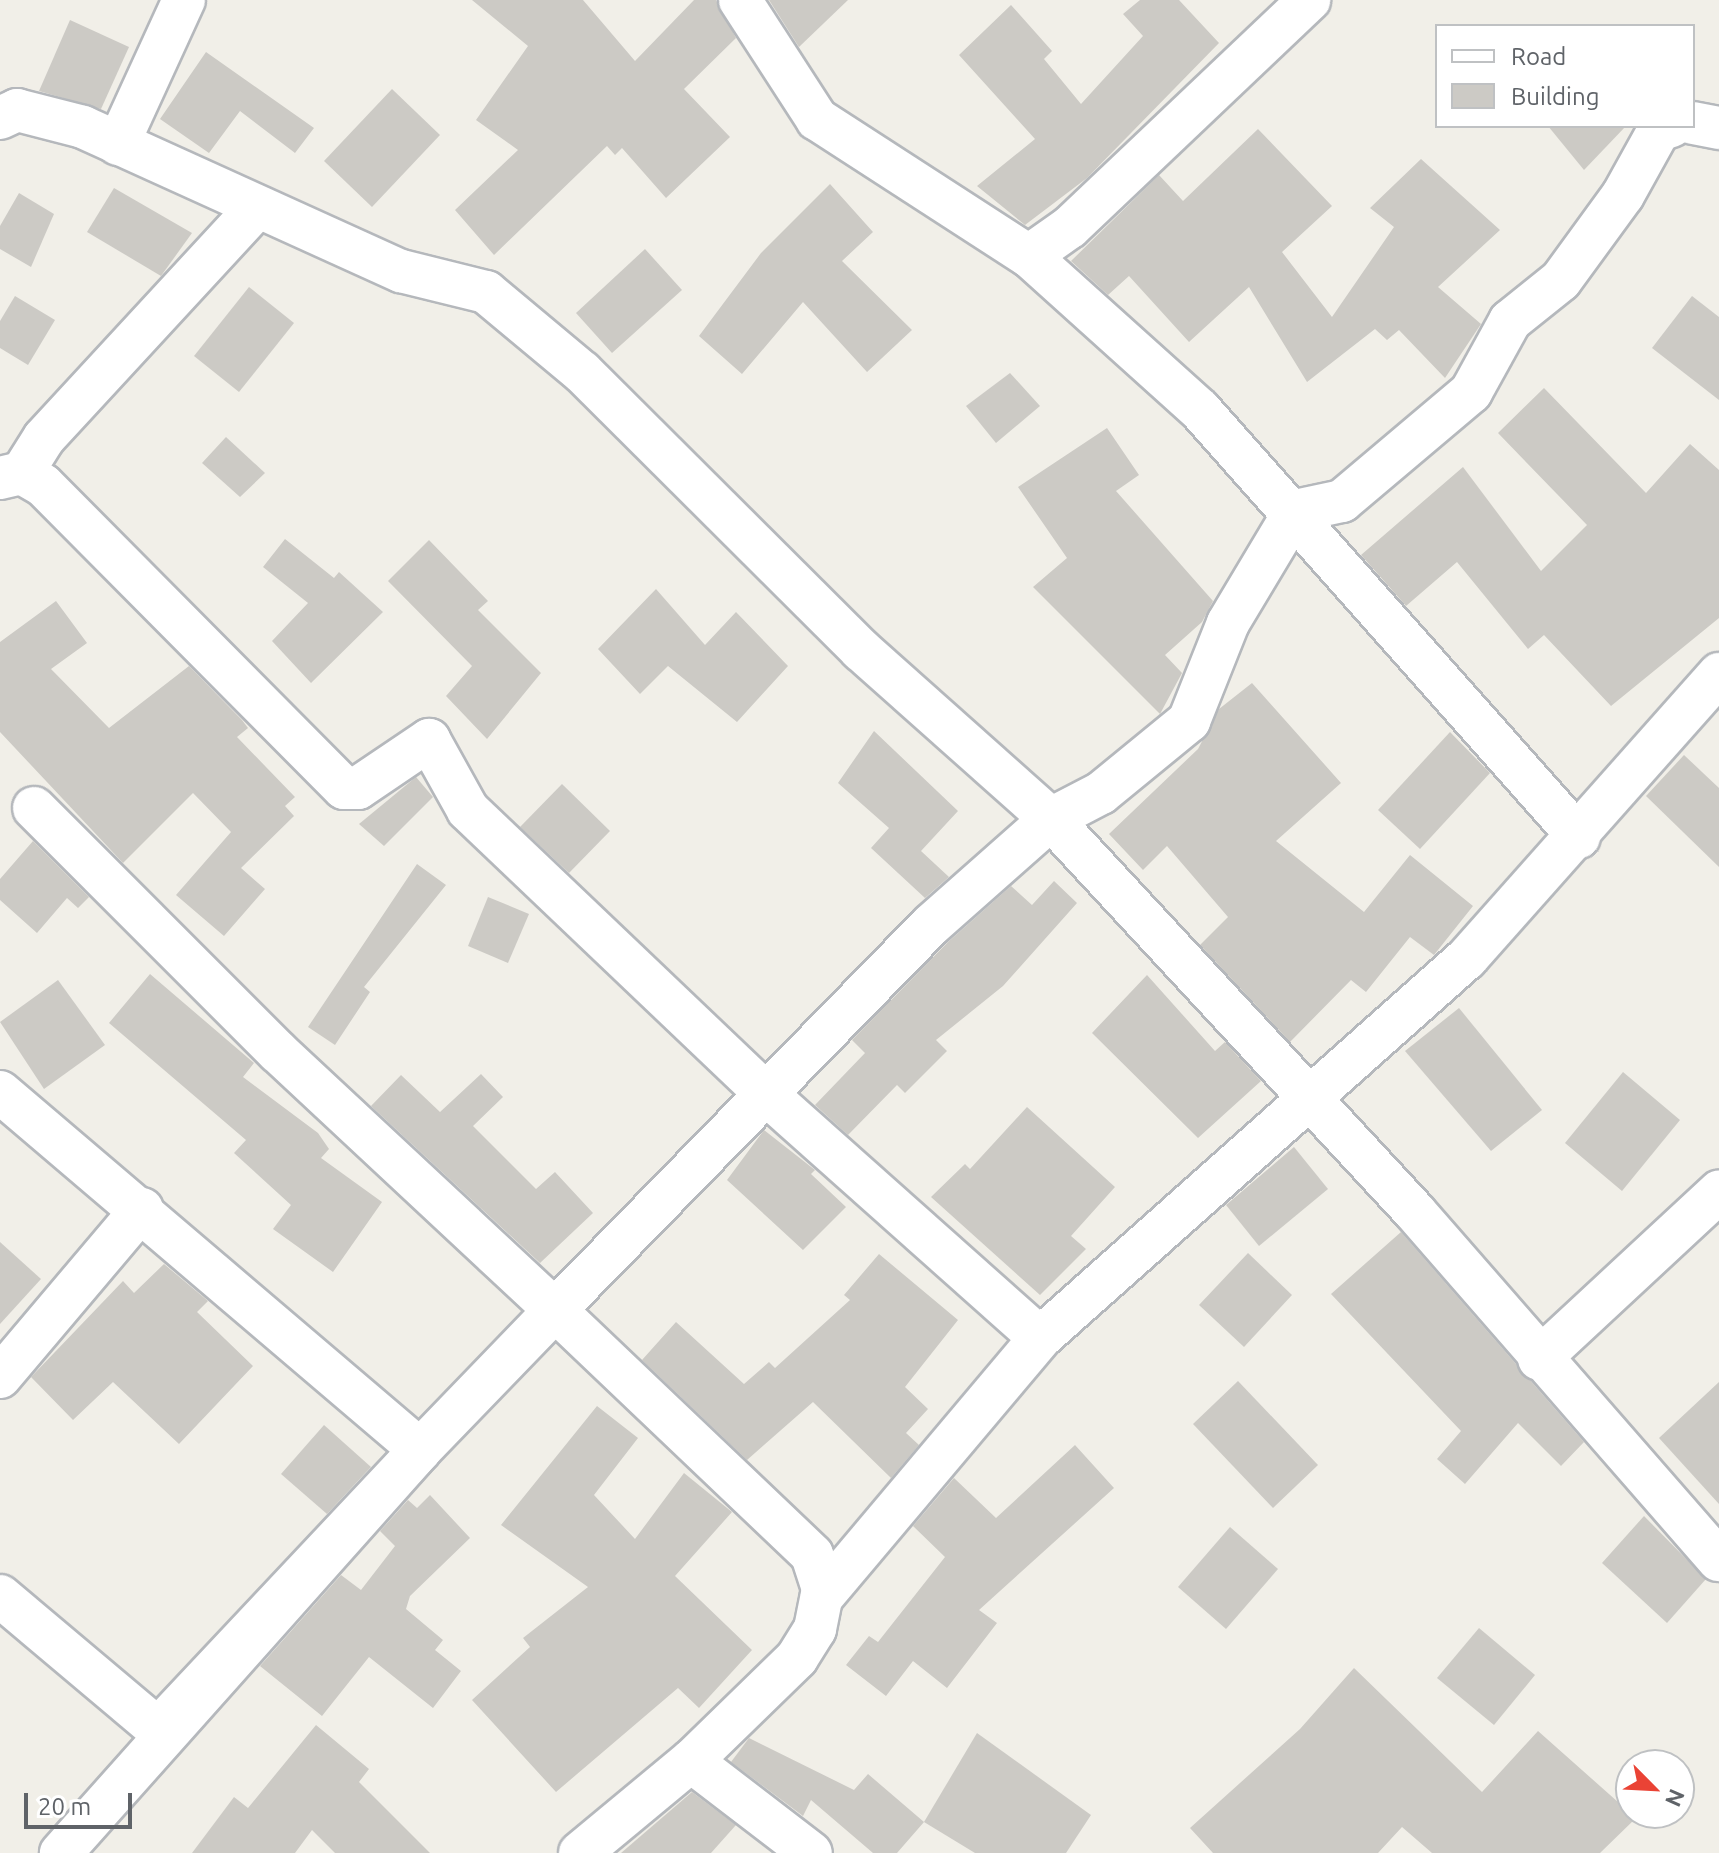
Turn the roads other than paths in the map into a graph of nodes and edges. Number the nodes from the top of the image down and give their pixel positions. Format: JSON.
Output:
{"nodes":[{"id":1,"x":184,"y":0,"type":"edge"},
{"id":2,"x":740,"y":0,"type":"edge"},
{"id":3,"x":1309,"y":0,"type":"edge"},
{"id":4,"x":0,"y":118,"type":"edge"},
{"id":5,"x":1695,"y":123,"type":"edge"},
{"id":6,"x":1665,"y":128,"type":"edge"},
{"id":7,"x":1719,"y":128,"type":"edge"},
{"id":8,"x":118,"y":144,"type":"junction"},
{"id":9,"x":255,"y":209,"type":"junction"},
{"id":10,"x":1029,"y":256,"type":"junction"},
{"id":11,"x":11,"y":476,"type":"edge"},
{"id":12,"x":1295,"y":511,"type":"junction"},
{"id":13,"x":1719,"y":674,"type":"edge"},
{"id":14,"x":34,"y":808,"type":"dead end"},
{"id":15,"x":1051,"y":819,"type":"junction"},
{"id":16,"x":1579,"y":837,"type":"junction"},
{"id":17,"x":0,"y":1092,"type":"edge"},
{"id":18,"x":765,"y":1093,"type":"junction"},
{"id":19,"x":1306,"y":1095,"type":"junction"},
{"id":20,"x":1719,"y":1192,"type":"edge"},
{"id":21,"x":142,"y":1209,"type":"junction"},
{"id":22,"x":555,"y":1310,"type":"junction"},
{"id":23,"x":1040,"y":1338,"type":"junction"},
{"id":24,"x":1539,"y":1359,"type":"junction"},
{"id":25,"x":0,"y":1377,"type":"edge"},
{"id":26,"x":420,"y":1450,"type":"junction"},
{"id":27,"x":1719,"y":1560,"type":"edge"},
{"id":28,"x":0,"y":1596,"type":"edge"},
{"id":29,"x":822,"y":1597,"type":"junction"},
{"id":30,"x":691,"y":1761,"type":"junction"},
{"id":31,"x":61,"y":1853,"type":"edge"},
{"id":32,"x":580,"y":1853,"type":"edge"},
{"id":33,"x":811,"y":1853,"type":"edge"}],
"edges":[{"from":1,"to":8,"type":"street"},
{"from":2,"to":10,"type":"street"},
{"from":3,"to":10,"type":"street"},
{"from":4,"to":8,"type":"street"},
{"from":5,"to":7,"type":"street"},
{"from":6,"to":12,"type":"street"},
{"from":8,"to":9,"type":"street"},
{"from":9,"to":11,"type":"street"},
{"from":9,"to":15,"type":"street"},
{"from":10,"to":12,"type":"street"},
{"from":11,"to":18,"type":"street"},
{"from":12,"to":15,"type":"street"},
{"from":12,"to":16,"type":"street"},
{"from":13,"to":16,"type":"street"},
{"from":14,"to":22,"type":"street"},
{"from":15,"to":18,"type":"street"},
{"from":15,"to":19,"type":"street"},
{"from":16,"to":19,"type":"street"},
{"from":17,"to":21,"type":"street"},
{"from":18,"to":22,"type":"street"},
{"from":18,"to":23,"type":"street"},
{"from":19,"to":23,"type":"street"},
{"from":19,"to":24,"type":"street"},
{"from":20,"to":24,"type":"street"},
{"from":21,"to":25,"type":"street"},
{"from":21,"to":26,"type":"street"},
{"from":22,"to":26,"type":"street"},
{"from":22,"to":29,"type":"street"},
{"from":23,"to":29,"type":"street"},
{"from":24,"to":27,"type":"street"},
{"from":26,"to":28,"type":"street"},
{"from":26,"to":31,"type":"street"},
{"from":29,"to":30,"type":"street"},
{"from":30,"to":32,"type":"street"},
{"from":30,"to":33,"type":"street"}]}
